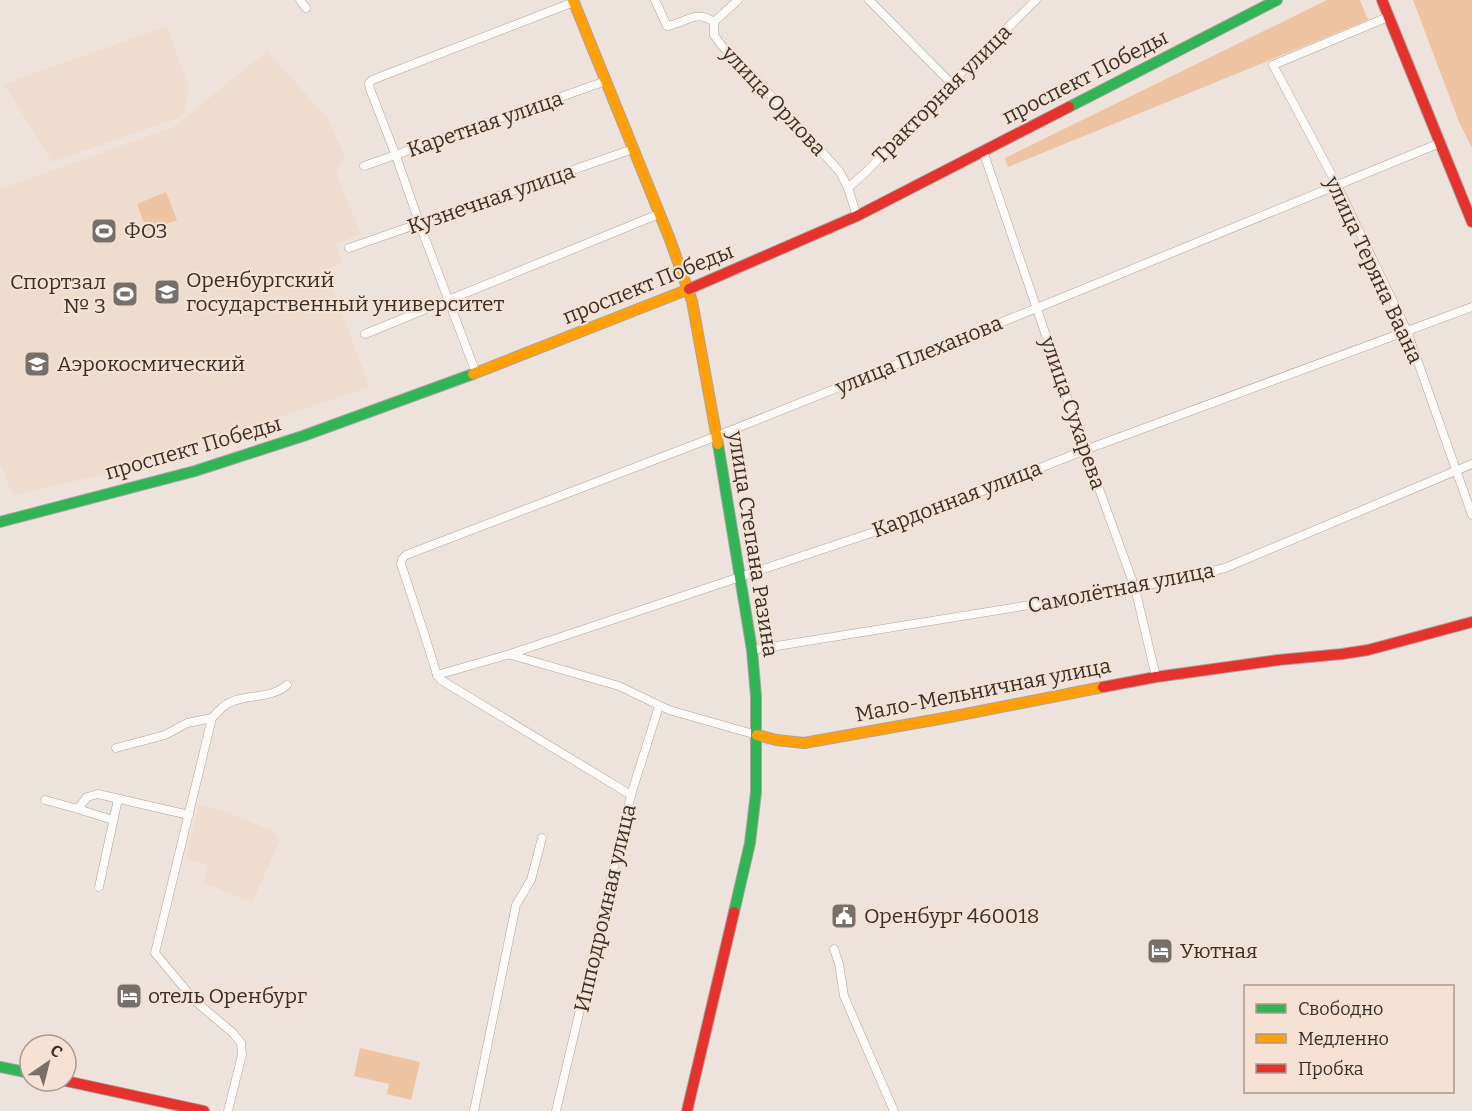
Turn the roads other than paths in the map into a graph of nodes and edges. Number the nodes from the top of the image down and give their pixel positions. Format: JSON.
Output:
{"nodes":[{"id":1,"x":300,"y":0,"type":"edge"},
{"id":2,"x":655,"y":0,"type":"edge"},
{"id":3,"x":738,"y":0,"type":"edge"},
{"id":4,"x":868,"y":0,"type":"edge"},
{"id":5,"x":1036,"y":0,"type":"edge"},
{"id":6,"x":1277,"y":0,"type":"edge"},
{"id":7,"x":1382,"y":0,"type":"edge"},
{"id":8,"x":573,"y":1,"type":"edge"},
{"id":9,"x":306,"y":8,"type":"dead end"},
{"id":10,"x":1388,"y":17,"type":"junction"},
{"id":11,"x":714,"y":22,"type":"junction"},
{"id":12,"x":606,"y":81,"type":"junction"},
{"id":13,"x":951,"y":83,"type":"junction"},
{"id":14,"x":1440,"y":143,"type":"junction"},
{"id":15,"x":633,"y":149,"type":"junction"},
{"id":16,"x":983,"y":152,"type":"junction"},
{"id":17,"x":396,"y":156,"type":"junction"},
{"id":18,"x":364,"y":166,"type":"dead end"},
{"id":19,"x":1337,"y":185,"type":"junction"},
{"id":20,"x":848,"y":188,"type":"junction"},
{"id":21,"x":659,"y":214,"type":"junction"},
{"id":22,"x":857,"y":216,"type":"junction"},
{"id":23,"x":1472,"y":222,"type":"edge"},
{"id":24,"x":420,"y":225,"type":"junction"},
{"id":25,"x":349,"y":248,"type":"dead end"},
{"id":26,"x":689,"y":289,"type":"junction"},
{"id":27,"x":448,"y":300,"type":"junction"},
{"id":28,"x":1472,"y":307,"type":"edge"},
{"id":29,"x":1037,"y":308,"type":"junction"},
{"id":30,"x":1407,"y":331,"type":"junction"},
{"id":31,"x":365,"y":334,"type":"dead end"},
{"id":32,"x":476,"y":374,"type":"junction"},
{"id":33,"x":717,"y":436,"type":"junction"},
{"id":34,"x":1085,"y":450,"type":"junction"},
{"id":35,"x":1472,"y":464,"type":"edge"},
{"id":36,"x":1455,"y":471,"type":"junction"},
{"id":37,"x":1472,"y":515,"type":"edge"},
{"id":38,"x":0,"y":522,"type":"edge"},
{"id":39,"x":739,"y":577,"type":"junction"},
{"id":40,"x":1135,"y":588,"type":"junction"},
{"id":41,"x":1472,"y":622,"type":"edge"},
{"id":42,"x":752,"y":650,"type":"junction"},
{"id":43,"x":510,"y":654,"type":"junction"},
{"id":44,"x":437,"y":675,"type":"junction"},
{"id":45,"x":1156,"y":677,"type":"junction"},
{"id":46,"x":287,"y":685,"type":"dead end"},
{"id":47,"x":659,"y":706,"type":"junction"},
{"id":48,"x":212,"y":718,"type":"junction"},
{"id":49,"x":757,"y":735,"type":"junction"},
{"id":50,"x":116,"y":748,"type":"dead end"},
{"id":51,"x":631,"y":795,"type":"junction"},
{"id":52,"x":118,"y":799,"type":"junction"},
{"id":53,"x":45,"y":800,"type":"dead end"},
{"id":54,"x":78,"y":809,"type":"junction"},
{"id":55,"x":189,"y":815,"type":"junction"},
{"id":56,"x":113,"y":820,"type":"junction"},
{"id":57,"x":542,"y":838,"type":"dead end"},
{"id":58,"x":99,"y":886,"type":"dead end"},
{"id":59,"x":834,"y":949,"type":"dead end"},
{"id":60,"x":0,"y":1067,"type":"edge"},
{"id":61,"x":18,"y":1071,"type":"edge"},
{"id":62,"x":78,"y":1084,"type":"edge"},
{"id":63,"x":204,"y":1111,"type":"edge"},
{"id":64,"x":228,"y":1111,"type":"edge"},
{"id":65,"x":474,"y":1111,"type":"edge"},
{"id":66,"x":556,"y":1111,"type":"edge"},
{"id":67,"x":687,"y":1111,"type":"edge"},
{"id":68,"x":894,"y":1111,"type":"edge"}],
"edges":[{"from":1,"to":9,"type":"street"},
{"from":2,"to":11,"type":"street","name":"улица Орлова"},
{"from":3,"to":11,"type":"street"},
{"from":4,"to":13,"type":"street"},
{"from":5,"to":13,"type":"street","name":"Тракторная улица"},
{"from":6,"to":16,"type":"main road","name":"проспект Победы"},
{"from":7,"to":10,"type":"main road"},
{"from":8,"to":12,"type":"main road","name":"улица Степана Разина"},
{"from":8,"to":17,"type":"street"},
{"from":10,"to":14,"type":"main road"},
{"from":10,"to":19,"type":"street","name":"улица Теряна Ваана"},
{"from":11,"to":20,"type":"street","name":"улица Орлова"},
{"from":12,"to":15,"type":"main road","name":"улица Степана Разина"},
{"from":12,"to":17,"type":"street","name":"Каретная улица"},
{"from":13,"to":20,"type":"street","name":"Тракторная улица"},
{"from":14,"to":19,"type":"street","name":"улица Плеханова"},
{"from":14,"to":23,"type":"main road"},
{"from":15,"to":21,"type":"main road","name":"улица Степана Разина"},
{"from":15,"to":24,"type":"street","name":"Кузнечная улица"},
{"from":16,"to":22,"type":"main road","name":"проспект Победы"},
{"from":16,"to":29,"type":"street","name":"улица Сухарева"},
{"from":17,"to":18,"type":"street","name":"Каретная улица"},
{"from":17,"to":24,"type":"street"},
{"from":19,"to":29,"type":"street","name":"улица Плеханова"},
{"from":19,"to":30,"type":"street","name":"улица Теряна Ваана"},
{"from":20,"to":22,"type":"street","name":"улица Орлова"},
{"from":21,"to":26,"type":"main road","name":"улица Степана Разина"},
{"from":21,"to":27,"type":"street"},
{"from":22,"to":26,"type":"main road","name":"проспект Победы"},
{"from":24,"to":25,"type":"street","name":"Кузнечная улица"},
{"from":24,"to":27,"type":"street"},
{"from":26,"to":32,"type":"main road","name":"проспект Победы"},
{"from":26,"to":33,"type":"main road","name":"улица Степана Разина"},
{"from":27,"to":31,"type":"street"},
{"from":27,"to":32,"type":"street"},
{"from":28,"to":30,"type":"street","name":"Кардонная улица"},
{"from":29,"to":33,"type":"street","name":"улица Плеханова"},
{"from":29,"to":34,"type":"street","name":"улица Сухарева"},
{"from":30,"to":34,"type":"street","name":"Кардонная улица"},
{"from":30,"to":36,"type":"street","name":"улица Теряна Ваана"},
{"from":32,"to":38,"type":"main road","name":"проспект Победы"},
{"from":33,"to":39,"type":"main road","name":"улица Степана Разина"},
{"from":33,"to":44,"type":"street","name":"улица Плеханова"},
{"from":34,"to":39,"type":"street","name":"Кардонная улица"},
{"from":34,"to":40,"type":"street","name":"улица Сухарева"},
{"from":35,"to":36,"type":"street","name":"Самолётная улица"},
{"from":36,"to":37,"type":"street","name":"улица Теряна Ваана"},
{"from":36,"to":40,"type":"street","name":"Самолётная улица"},
{"from":39,"to":42,"type":"main road","name":"улица Степана Разина"},
{"from":39,"to":43,"type":"street","name":"Кардонная улица"},
{"from":40,"to":42,"type":"street","name":"Самолётная улица"},
{"from":40,"to":45,"type":"street","name":"улица Сухарева"},
{"from":41,"to":45,"type":"main road","name":"Мало-Мельничная улица"},
{"from":42,"to":49,"type":"main road","name":"улица Степана Разина"},
{"from":43,"to":44,"type":"street","name":"Кардонная улица"},
{"from":43,"to":47,"type":"street","name":"Мало-Мельничная улица"},
{"from":44,"to":51,"type":"street"},
{"from":45,"to":49,"type":"main road","name":"Мало-Мельничная улица"},
{"from":46,"to":48,"type":"street"},
{"from":47,"to":49,"type":"street","name":"Мало-Мельничная улица"},
{"from":47,"to":51,"type":"street","name":"Ипподромная улица"},
{"from":48,"to":50,"type":"street"},
{"from":48,"to":55,"type":"street"},
{"from":49,"to":67,"type":"main road","name":"улица Степана Разина"},
{"from":51,"to":66,"type":"street","name":"Ипподромная улица"},
{"from":52,"to":54,"type":"street"},
{"from":52,"to":55,"type":"street"},
{"from":52,"to":56,"type":"street"},
{"from":53,"to":54,"type":"street"},
{"from":54,"to":56,"type":"street"},
{"from":55,"to":64,"type":"street"},
{"from":56,"to":58,"type":"street"},
{"from":57,"to":65,"type":"street"},
{"from":59,"to":68,"type":"street"},
{"from":60,"to":61,"type":"main road"},
{"from":62,"to":63,"type":"main road"}]}
